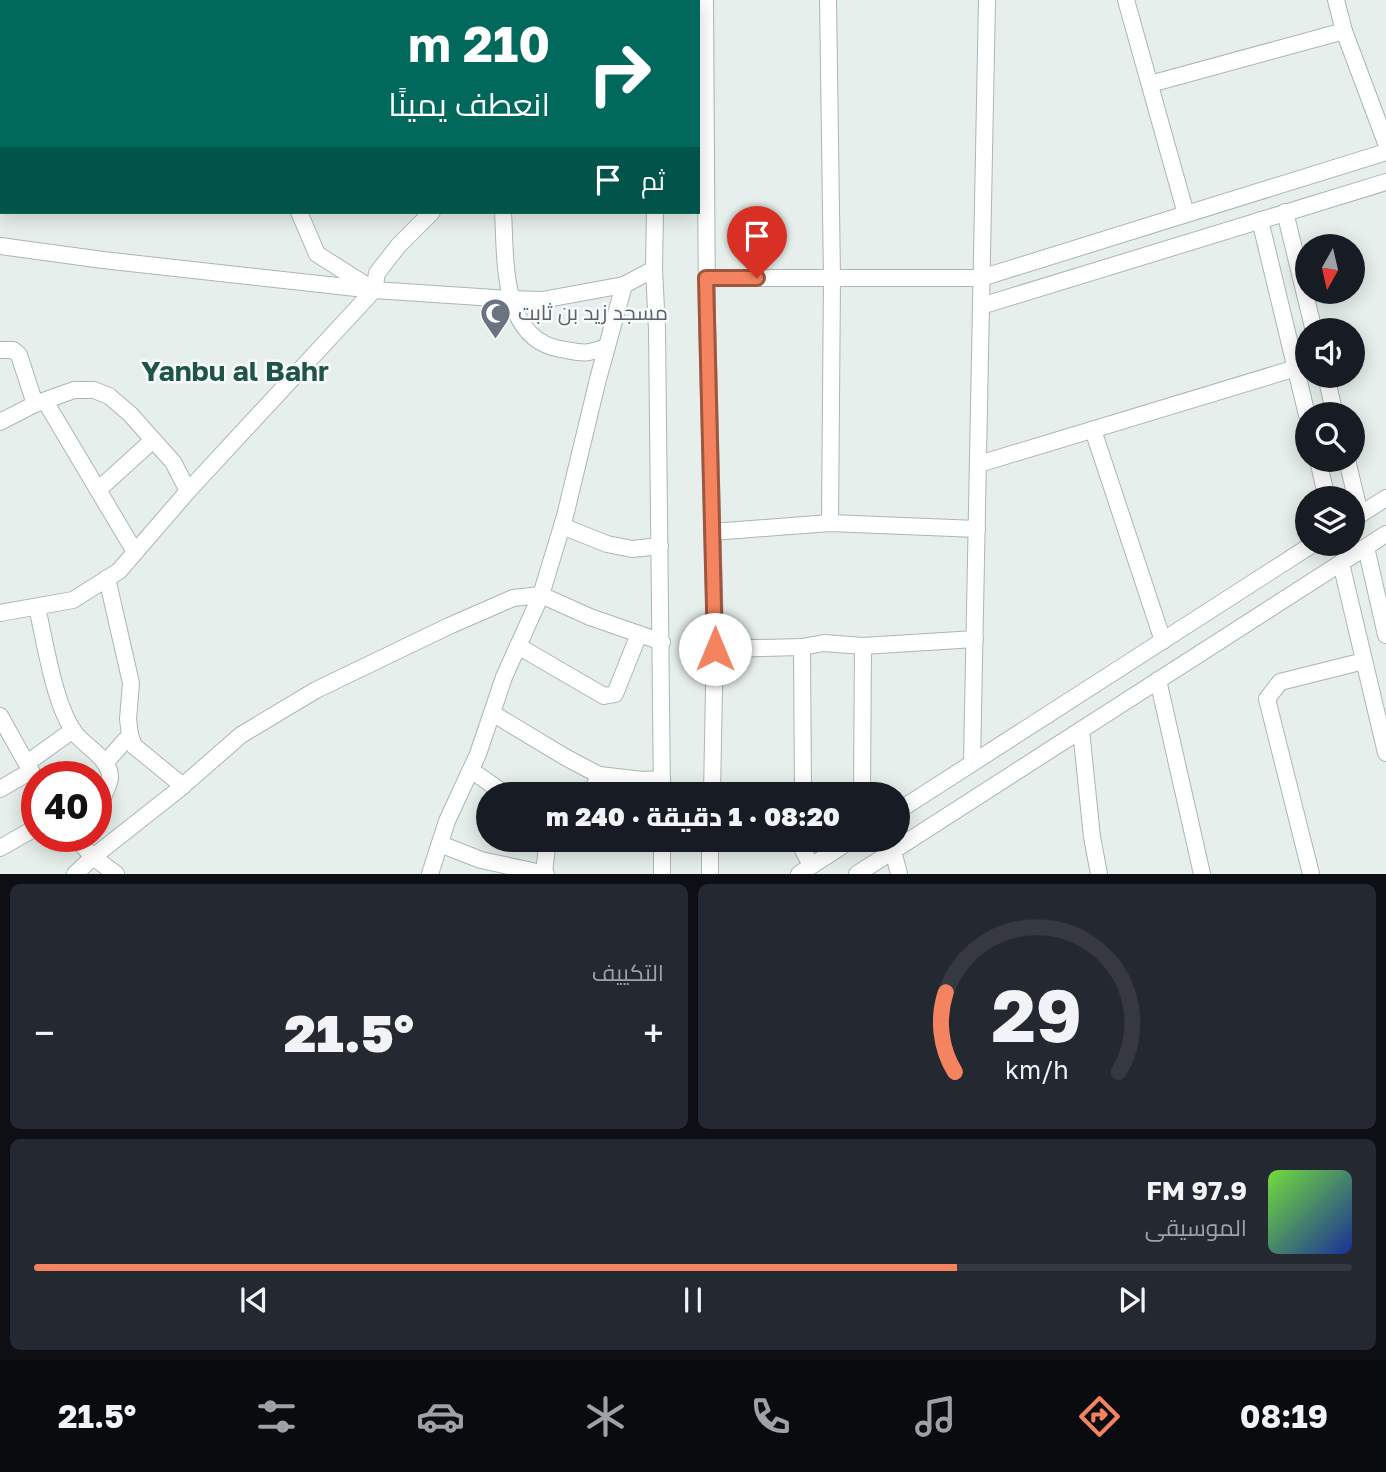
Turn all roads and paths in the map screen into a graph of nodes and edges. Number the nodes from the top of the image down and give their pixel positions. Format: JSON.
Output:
{"nodes":[{"id":1,"x":705,"y":0,"type":"edge"},
{"id":2,"x":828,"y":0,"type":"edge"},
{"id":3,"x":987,"y":0,"type":"edge"},
{"id":4,"x":1126,"y":0,"type":"edge"},
{"id":5,"x":1336,"y":0,"type":"edge"},
{"id":6,"x":1344,"y":31,"type":"junction"},
{"id":7,"x":1150,"y":85,"type":"junction"},
{"id":8,"x":1386,"y":143,"type":"edge"},
{"id":9,"x":1386,"y":152,"type":"edge"},
{"id":10,"x":1386,"y":182,"type":"edge"},
{"id":11,"x":1285,"y":212,"type":"junction"},
{"id":12,"x":300,"y":214,"type":"edge"},
{"id":13,"x":430,"y":214,"type":"edge"},
{"id":14,"x":503,"y":214,"type":"edge"},
{"id":15,"x":656,"y":214,"type":"edge"},
{"id":16,"x":1186,"y":214,"type":"junction"},
{"id":17,"x":1260,"y":220,"type":"junction"},
{"id":18,"x":0,"y":246,"type":"edge"},
{"id":19,"x":653,"y":269,"type":"junction"},
{"id":20,"x":706,"y":278,"type":"junction"},
{"id":21,"x":832,"y":278,"type":"junction"},
{"id":22,"x":981,"y":278,"type":"junction"},
{"id":23,"x":624,"y":285,"type":"junction"},
{"id":24,"x":374,"y":290,"type":"junction"},
{"id":25,"x":510,"y":299,"type":"junction"},
{"id":26,"x":981,"y":306,"type":"junction"},
{"id":27,"x":1311,"y":318,"type":"edge"},
{"id":28,"x":607,"y":347,"type":"junction"},
{"id":29,"x":0,"y":350,"type":"edge"},
{"id":30,"x":1295,"y":364,"type":"edge"},
{"id":31,"x":1295,"y":368,"type":"edge"},
{"id":32,"x":40,"y":403,"type":"junction"},
{"id":33,"x":0,"y":422,"type":"edge"},
{"id":34,"x":1093,"y":430,"type":"junction"},
{"id":35,"x":153,"y":440,"type":"junction"},
{"id":36,"x":979,"y":464,"type":"junction"},
{"id":37,"x":98,"y":489,"type":"junction"},
{"id":38,"x":188,"y":491,"type":"junction"},
{"id":39,"x":1386,"y":498,"type":"edge"},
{"id":40,"x":1365,"y":511,"type":"edge"},
{"id":41,"x":830,"y":523,"type":"junction"},
{"id":42,"x":562,"y":526,"type":"junction"},
{"id":43,"x":977,"y":529,"type":"junction"},
{"id":44,"x":712,"y":531,"type":"junction"},
{"id":45,"x":1386,"y":534,"type":"edge"},
{"id":46,"x":660,"y":546,"type":"junction"},
{"id":47,"x":1366,"y":547,"type":"junction"},
{"id":48,"x":135,"y":552,"type":"junction"},
{"id":49,"x":1295,"y":556,"type":"edge"},
{"id":50,"x":1341,"y":563,"type":"junction"},
{"id":51,"x":107,"y":578,"type":"junction"},
{"id":52,"x":541,"y":595,"type":"junction"},
{"id":53,"x":37,"y":607,"type":"junction"},
{"id":54,"x":0,"y":613,"type":"edge"},
{"id":55,"x":639,"y":634,"type":"junction"},
{"id":56,"x":1386,"y":635,"type":"edge"},
{"id":57,"x":975,"y":639,"type":"junction"},
{"id":58,"x":1163,"y":641,"type":"junction"},
{"id":59,"x":662,"y":642,"type":"junction"},
{"id":60,"x":518,"y":646,"type":"junction"},
{"id":61,"x":863,"y":646,"type":"junction"},
{"id":62,"x":802,"y":647,"type":"junction"},
{"id":63,"x":715,"y":649,"type":"junction"},
{"id":64,"x":1364,"y":661,"type":"junction"},
{"id":65,"x":1158,"y":680,"type":"junction"},
{"id":66,"x":492,"y":713,"type":"junction"},
{"id":67,"x":0,"y":716,"type":"edge"},
{"id":68,"x":72,"y":730,"type":"junction"},
{"id":69,"x":1081,"y":730,"type":"junction"},
{"id":70,"x":130,"y":735,"type":"junction"},
{"id":71,"x":1386,"y":754,"type":"edge"},
{"id":72,"x":26,"y":761,"type":"edge"},
{"id":73,"x":42,"y":761,"type":"edge"},
{"id":74,"x":103,"y":761,"type":"edge"},
{"id":75,"x":107,"y":761,"type":"edge"},
{"id":76,"x":972,"y":763,"type":"junction"},
{"id":77,"x":471,"y":770,"type":"junction"},
{"id":78,"x":599,"y":775,"type":"junction"},
{"id":79,"x":21,"y":778,"type":"edge"},
{"id":80,"x":488,"y":782,"type":"edge"},
{"id":81,"x":596,"y":782,"type":"edge"},
{"id":82,"x":648,"y":782,"type":"edge"},
{"id":83,"x":662,"y":782,"type":"edge"},
{"id":84,"x":712,"y":782,"type":"edge"},
{"id":85,"x":803,"y":782,"type":"edge"},
{"id":86,"x":862,"y":782,"type":"edge"},
{"id":87,"x":183,"y":786,"type":"junction"},
{"id":88,"x":0,"y":789,"type":"edge"},
{"id":89,"x":910,"y":803,"type":"edge"},
{"id":90,"x":21,"y":836,"type":"edge"},
{"id":91,"x":910,"y":840,"type":"edge"},
{"id":92,"x":439,"y":845,"type":"junction"},
{"id":93,"x":0,"y":848,"type":"edge"},
{"id":94,"x":88,"y":852,"type":"edge"},
{"id":95,"x":93,"y":852,"type":"edge"},
{"id":96,"x":547,"y":852,"type":"edge"},
{"id":97,"x":662,"y":852,"type":"edge"},
{"id":98,"x":710,"y":852,"type":"edge"},
{"id":99,"x":832,"y":852,"type":"edge"},
{"id":100,"x":891,"y":852,"type":"edge"},
{"id":101,"x":893,"y":852,"type":"edge"},
{"id":102,"x":93,"y":857,"type":"junction"},
{"id":103,"x":805,"y":869,"type":"edge"},
{"id":104,"x":75,"y":873,"type":"edge"},
{"id":105,"x":116,"y":873,"type":"edge"},
{"id":106,"x":430,"y":873,"type":"edge"},
{"id":107,"x":545,"y":873,"type":"edge"},
{"id":108,"x":662,"y":873,"type":"edge"},
{"id":109,"x":710,"y":873,"type":"edge"},
{"id":110,"x":858,"y":873,"type":"edge"},
{"id":111,"x":899,"y":873,"type":"edge"},
{"id":112,"x":1099,"y":873,"type":"edge"},
{"id":113,"x":1202,"y":873,"type":"edge"},
{"id":114,"x":1311,"y":873,"type":"edge"}],
"edges":[{"from":1,"to":20,"type":"street"},
{"from":2,"to":21,"type":"street"},
{"from":3,"to":22,"type":"street"},
{"from":4,"to":7,"type":"street"},
{"from":5,"to":6,"type":"street"},
{"from":6,"to":7,"type":"street"},
{"from":6,"to":8,"type":"street"},
{"from":7,"to":16,"type":"street"},
{"from":9,"to":16,"type":"street"},
{"from":10,"to":11,"type":"street"},
{"from":11,"to":17,"type":"street"},
{"from":11,"to":27,"type":"street"},
{"from":12,"to":24,"type":"street"},
{"from":13,"to":24,"type":"street"},
{"from":14,"to":25,"type":"street"},
{"from":15,"to":19,"type":"street"},
{"from":16,"to":22,"type":"street"},
{"from":17,"to":26,"type":"street"},
{"from":17,"to":30,"type":"street"},
{"from":18,"to":24,"type":"street"},
{"from":19,"to":23,"type":"street"},
{"from":19,"to":46,"type":"street"},
{"from":20,"to":21,"type":"street"},
{"from":20,"to":44,"type":"street"},
{"from":21,"to":22,"type":"street"},
{"from":21,"to":41,"type":"street"},
{"from":22,"to":26,"type":"street"},
{"from":23,"to":25,"type":"street"},
{"from":23,"to":28,"type":"street"},
{"from":24,"to":25,"type":"street"},
{"from":24,"to":38,"type":"street"},
{"from":25,"to":28,"type":"street"},
{"from":26,"to":36,"type":"street"},
{"from":28,"to":42,"type":"street"},
{"from":29,"to":32,"type":"street"},
{"from":31,"to":34,"type":"street"},
{"from":32,"to":33,"type":"street"},
{"from":32,"to":35,"type":"street"},
{"from":32,"to":37,"type":"street"},
{"from":34,"to":36,"type":"street"},
{"from":34,"to":58,"type":"street"},
{"from":35,"to":37,"type":"street"},
{"from":35,"to":38,"type":"street"},
{"from":36,"to":43,"type":"street"},
{"from":37,"to":48,"type":"street"},
{"from":38,"to":48,"type":"street"},
{"from":39,"to":40,"type":"street"},
{"from":41,"to":43,"type":"street"},
{"from":41,"to":44,"type":"street"},
{"from":42,"to":46,"type":"street"},
{"from":42,"to":52,"type":"street"},
{"from":43,"to":57,"type":"street"},
{"from":44,"to":63,"type":"street"},
{"from":45,"to":47,"type":"street"},
{"from":46,"to":59,"type":"street"},
{"from":47,"to":50,"type":"street"},
{"from":47,"to":56,"type":"street"},
{"from":48,"to":51,"type":"street"},
{"from":49,"to":58,"type":"street"},
{"from":50,"to":64,"type":"street"},
{"from":50,"to":65,"type":"street"},
{"from":51,"to":53,"type":"street"},
{"from":51,"to":70,"type":"street"},
{"from":52,"to":55,"type":"street"},
{"from":52,"to":60,"type":"street"},
{"from":52,"to":87,"type":"street"},
{"from":53,"to":54,"type":"street"},
{"from":53,"to":68,"type":"street"},
{"from":55,"to":59,"type":"street"},
{"from":55,"to":60,"type":"street"},
{"from":57,"to":61,"type":"street"},
{"from":57,"to":76,"type":"street"},
{"from":58,"to":76,"type":"street"},
{"from":59,"to":83,"type":"street"},
{"from":60,"to":66,"type":"street"},
{"from":61,"to":62,"type":"street"},
{"from":61,"to":86,"type":"street"},
{"from":62,"to":63,"type":"street"},
{"from":62,"to":85,"type":"street"},
{"from":63,"to":84,"type":"street"},
{"from":64,"to":71,"type":"street"},
{"from":64,"to":114,"type":"street"},
{"from":65,"to":69,"type":"street"},
{"from":65,"to":113,"type":"street"},
{"from":66,"to":77,"type":"street"},
{"from":66,"to":78,"type":"street"},
{"from":67,"to":72,"type":"street"},
{"from":68,"to":73,"type":"street"},
{"from":68,"to":74,"type":"street"},
{"from":69,"to":91,"type":"street"},
{"from":69,"to":112,"type":"street"},
{"from":70,"to":75,"type":"street"},
{"from":70,"to":87,"type":"street"},
{"from":76,"to":89,"type":"street"},
{"from":77,"to":80,"type":"street"},
{"from":77,"to":92,"type":"street"},
{"from":78,"to":81,"type":"street"},
{"from":78,"to":82,"type":"street"},
{"from":79,"to":88,"type":"street"},
{"from":87,"to":102,"type":"street"},
{"from":90,"to":93,"type":"street"},
{"from":92,"to":106,"type":"street"},
{"from":92,"to":107,"type":"street"},
{"from":94,"to":102,"type":"street"},
{"from":95,"to":102,"type":"street"},
{"from":96,"to":107,"type":"street"},
{"from":97,"to":108,"type":"street"},
{"from":98,"to":109,"type":"street"},
{"from":99,"to":103,"type":"street"},
{"from":100,"to":110,"type":"street"},
{"from":101,"to":111,"type":"street"},
{"from":102,"to":104,"type":"street"},
{"from":102,"to":105,"type":"street"}]}
